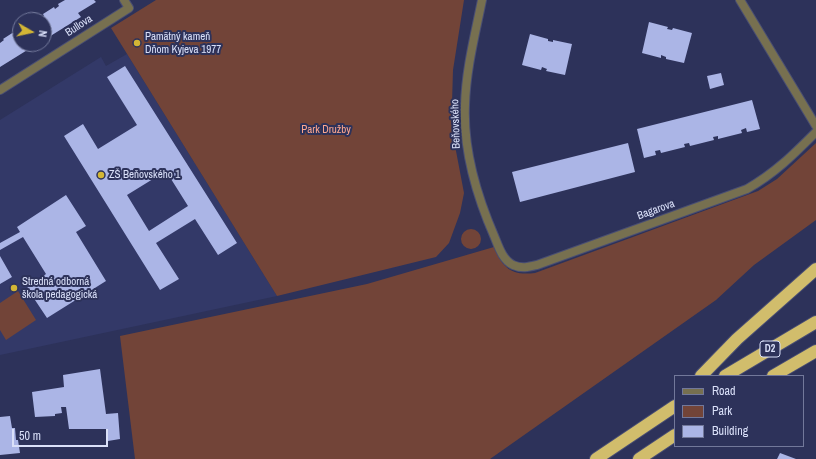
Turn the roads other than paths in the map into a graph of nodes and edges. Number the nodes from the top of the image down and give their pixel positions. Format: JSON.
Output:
{"nodes":[{"id":1,"x":124,"y":0,"type":"edge"},
{"id":2,"x":482,"y":0,"type":"edge"},
{"id":3,"x":740,"y":0,"type":"edge"},
{"id":4,"x":0,"y":90,"type":"edge"},
{"id":5,"x":816,"y":126,"type":"edge"},
{"id":6,"x":816,"y":132,"type":"edge"},
{"id":7,"x":497,"y":243,"type":"joint"},
{"id":8,"x":816,"y":269,"type":"edge"},
{"id":9,"x":816,"y":322,"type":"edge"},
{"id":10,"x":816,"y":351,"type":"edge"},
{"id":11,"x":702,"y":375,"type":"edge"},
{"id":12,"x":727,"y":375,"type":"edge"},
{"id":13,"x":775,"y":375,"type":"edge"},
{"id":14,"x":671,"y":409,"type":"edge"},
{"id":15,"x":674,"y":436,"type":"edge"},
{"id":16,"x":596,"y":459,"type":"edge"},
{"id":17,"x":639,"y":459,"type":"edge"}],
"edges":[{"from":1,"to":4,"type":"street","name":"Bullova"},
{"from":2,"to":7,"type":"street","name":"Beňovského"},
{"from":3,"to":5,"type":"street"},
{"from":6,"to":7,"type":"street","name":"Bagarova"},
{"from":8,"to":11,"type":"highway"},
{"from":9,"to":12,"type":"highway","number":"D2"},
{"from":10,"to":13,"type":"highway","number":"D2"},
{"from":14,"to":16,"type":"highway"},
{"from":15,"to":17,"type":"highway"}]}
